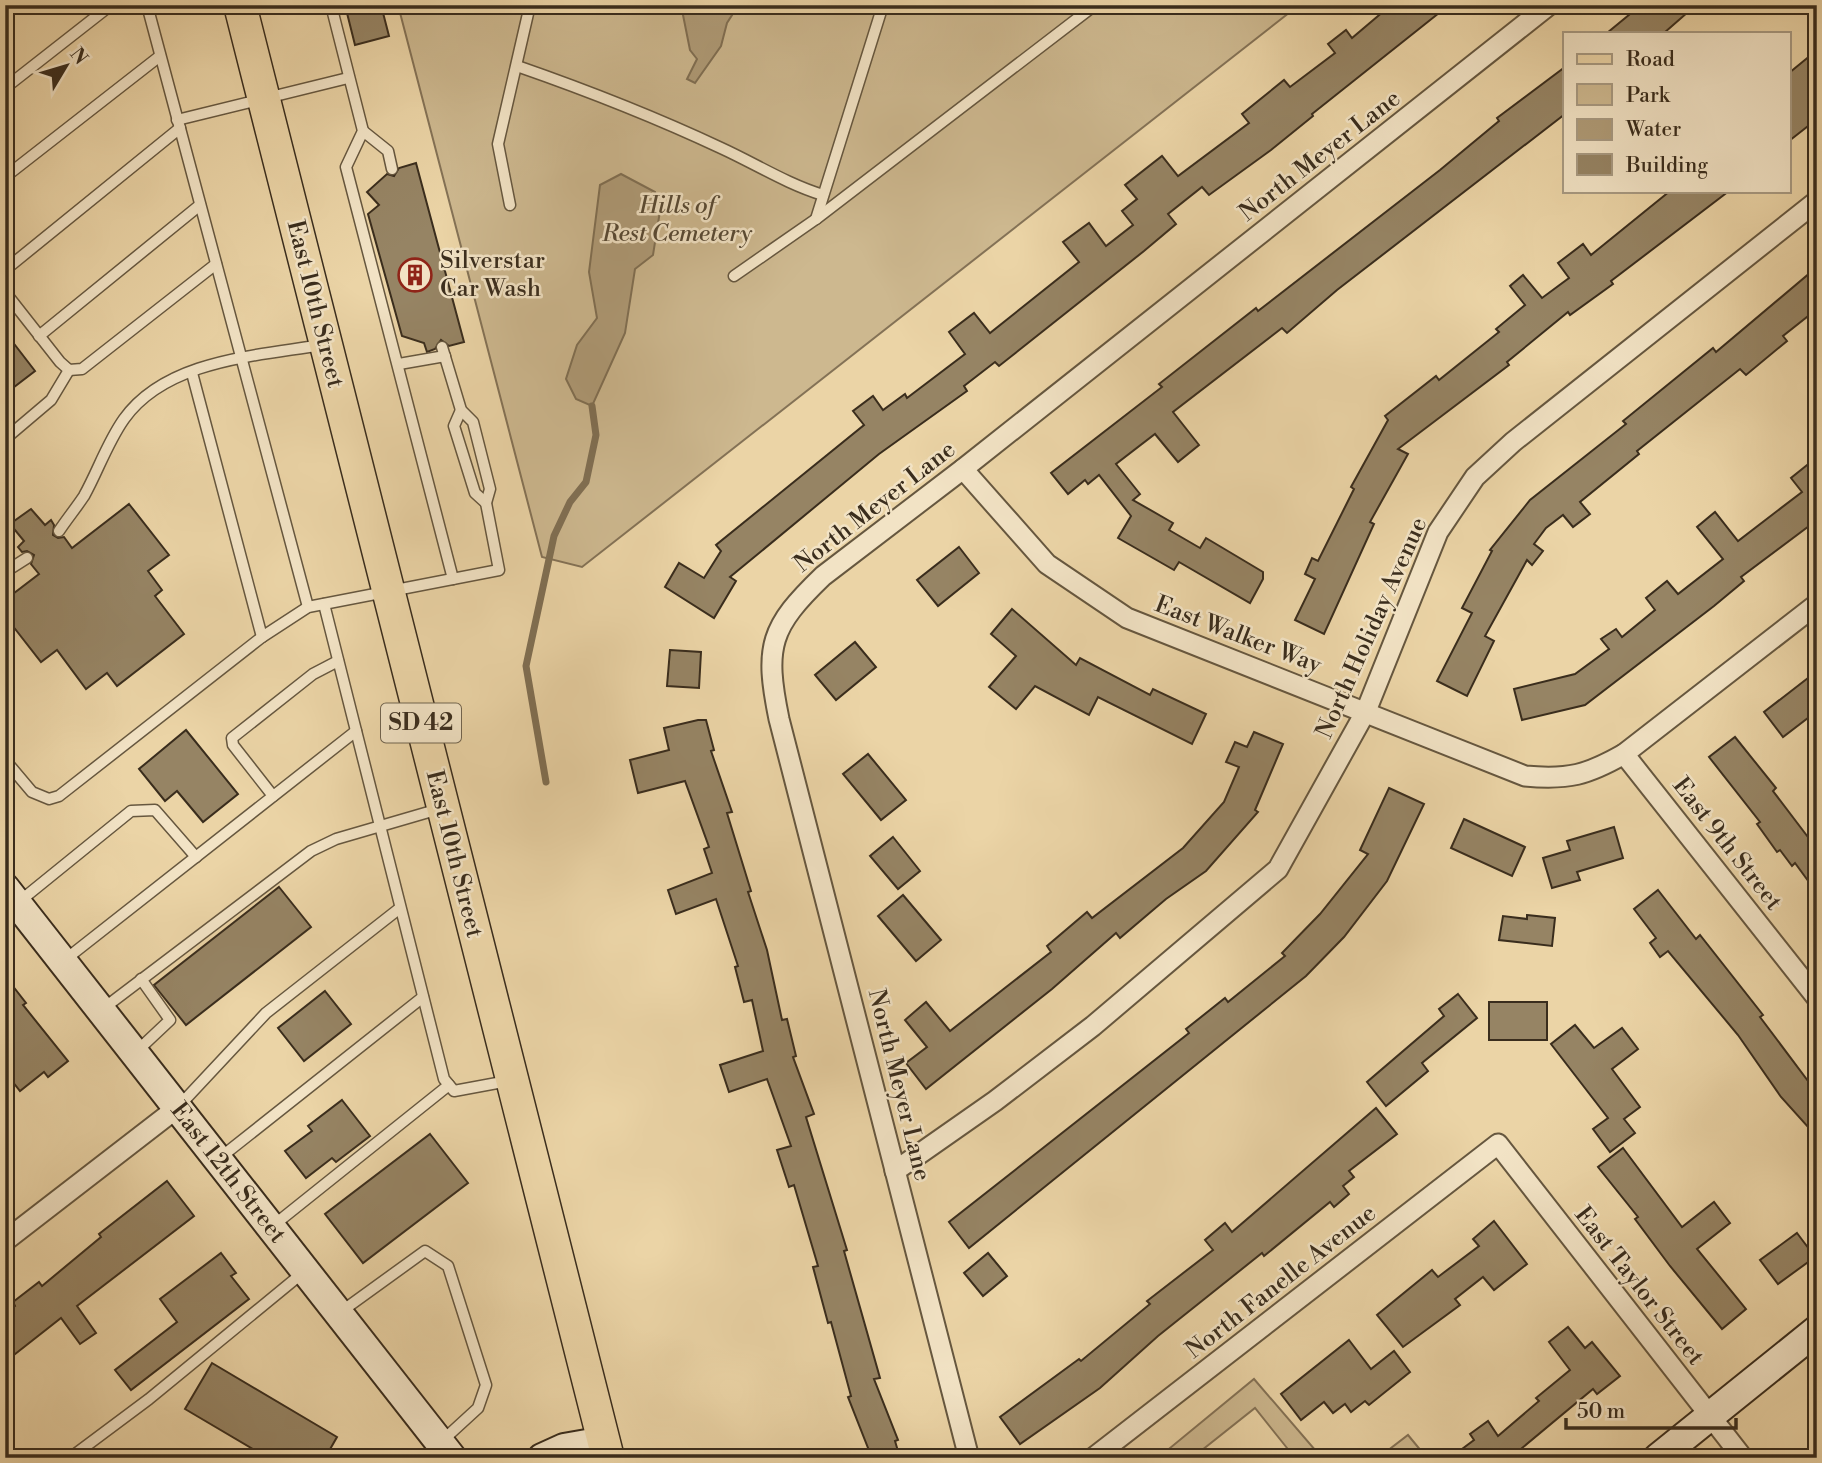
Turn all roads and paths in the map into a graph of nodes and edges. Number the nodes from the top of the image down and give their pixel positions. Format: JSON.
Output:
{"nodes":[{"id":1,"x":111,"y":5,"type":"edge"},
{"id":2,"x":147,"y":5,"type":"edge"},
{"id":3,"x":240,"y":5,"type":"edge"},
{"id":4,"x":530,"y":5,"type":"edge"},
{"id":5,"x":883,"y":5,"type":"edge"},
{"id":6,"x":1095,"y":5,"type":"edge"},
{"id":7,"x":1549,"y":5,"type":"edge"},
{"id":8,"x":333,"y":13,"type":"dead end"},
{"id":9,"x":160,"y":56,"type":"junction"},
{"id":10,"x":517,"y":66,"type":"junction"},
{"id":11,"x":348,"y":78,"type":"junction"},
{"id":12,"x":5,"y":88,"type":"edge"},
{"id":13,"x":264,"y":99,"type":"junction"},
{"id":14,"x":178,"y":124,"type":"junction"},
{"id":15,"x":363,"y":131,"type":"junction"},
{"id":16,"x":392,"y":169,"type":"dead end"},
{"id":17,"x":5,"y":177,"type":"edge"},
{"id":18,"x":823,"y":195,"type":"junction"},
{"id":19,"x":1817,"y":201,"type":"edge"},
{"id":20,"x":200,"y":205,"type":"junction"},
{"id":21,"x":510,"y":205,"type":"dead end"},
{"id":22,"x":816,"y":219,"type":"junction"},
{"id":23,"x":216,"y":264,"type":"junction"},
{"id":24,"x":5,"y":270,"type":"edge"},
{"id":25,"x":734,"y":276,"type":"dead end"},
{"id":26,"x":5,"y":292,"type":"edge"},
{"id":27,"x":39,"y":336,"type":"junction"},
{"id":28,"x":325,"y":345,"type":"junction"},
{"id":29,"x":241,"y":358,"type":"junction"},
{"id":30,"x":399,"y":365,"type":"junction"},
{"id":31,"x":69,"y":370,"type":"junction"},
{"id":32,"x":192,"y":373,"type":"junction"},
{"id":33,"x":461,"y":410,"type":"junction"},
{"id":34,"x":5,"y":439,"type":"edge"},
{"id":35,"x":963,"y":469,"type":"junction"},
{"id":36,"x":486,"y":503,"type":"junction"},
{"id":37,"x":59,"y":531,"type":"dead end"},
{"id":38,"x":27,"y":558,"type":"dead end"},
{"id":39,"x":5,"y":572,"type":"edge"},
{"id":40,"x":453,"y":579,"type":"junction"},
{"id":41,"x":388,"y":593,"type":"junction"},
{"id":42,"x":324,"y":604,"type":"junction"},
{"id":43,"x":1817,"y":604,"type":"edge"},
{"id":44,"x":308,"y":607,"type":"junction"},
{"id":45,"x":262,"y":637,"type":"junction"},
{"id":46,"x":338,"y":661,"type":"junction"},
{"id":47,"x":1367,"y":711,"type":"junction"},
{"id":48,"x":356,"y":731,"type":"junction"},
{"id":49,"x":1624,"y":754,"type":"junction"},
{"id":50,"x":5,"y":760,"type":"edge"},
{"id":51,"x":273,"y":796,"type":"junction"},
{"id":52,"x":442,"y":808,"type":"junction"},
{"id":53,"x":379,"y":827,"type":"junction"},
{"id":54,"x":196,"y":857,"type":"junction"},
{"id":55,"x":11,"y":896,"type":"edge"},
{"id":56,"x":400,"y":908,"type":"junction"},
{"id":57,"x":63,"y":962,"type":"junction"},
{"id":58,"x":141,"y":979,"type":"junction"},
{"id":59,"x":423,"y":997,"type":"junction"},
{"id":60,"x":1817,"y":998,"type":"edge"},
{"id":61,"x":101,"y":1010,"type":"junction"},
{"id":62,"x":134,"y":1053,"type":"junction"},
{"id":63,"x":512,"y":1080,"type":"junction"},
{"id":64,"x":449,"y":1085,"type":"junction"},
{"id":65,"x":177,"y":1108,"type":"junction"},
{"id":66,"x":1498,"y":1144,"type":"joint"},
{"id":67,"x":218,"y":1159,"type":"junction"},
{"id":68,"x":895,"y":1171,"type":"junction"},
{"id":69,"x":271,"y":1227,"type":"junction"},
{"id":70,"x":5,"y":1241,"type":"edge"},
{"id":71,"x":305,"y":1271,"type":"junction"},
{"id":72,"x":338,"y":1313,"type":"junction"},
{"id":73,"x":1817,"y":1330,"type":"edge"},
{"id":74,"x":1710,"y":1416,"type":"junction"},
{"id":75,"x":606,"y":1449,"type":"edge"},
{"id":76,"x":446,"y":1450,"type":"edge"},
{"id":77,"x":70,"y":1458,"type":"edge"},
{"id":78,"x":542,"y":1458,"type":"edge"},
{"id":79,"x":969,"y":1458,"type":"edge"},
{"id":80,"x":1093,"y":1458,"type":"edge"},
{"id":81,"x":1658,"y":1458,"type":"edge"},
{"id":82,"x":1743,"y":1458,"type":"edge"}],
"edges":[{"from":1,"to":12,"type":"lane"},
{"from":2,"to":9,"type":"lane"},
{"from":3,"to":13,"type":"main road","name":"East 10th Street","number":"SD 42"},
{"from":4,"to":10,"type":"lane"},
{"from":5,"to":18,"type":"lane"},
{"from":6,"to":22,"type":"lane"},
{"from":7,"to":35,"type":"street","name":"North Meyer Lane"},
{"from":8,"to":11,"type":"lane"},
{"from":9,"to":14,"type":"lane"},
{"from":9,"to":17,"type":"lane"},
{"from":10,"to":18,"type":"lane"},
{"from":10,"to":21,"type":"lane"},
{"from":11,"to":13,"type":"lane"},
{"from":11,"to":15,"type":"lane"},
{"from":13,"to":14,"type":"lane"},
{"from":13,"to":28,"type":"main road","name":"East 10th Street","number":"SD 42"},
{"from":14,"to":20,"type":"lane"},
{"from":14,"to":24,"type":"lane"},
{"from":15,"to":16,"type":"lane"},
{"from":15,"to":30,"type":"lane"},
{"from":18,"to":22,"type":"lane"},
{"from":19,"to":47,"type":"street","name":"North Holiday Avenue"},
{"from":20,"to":23,"type":"lane"},
{"from":20,"to":27,"type":"lane"},
{"from":22,"to":25,"type":"lane"},
{"from":23,"to":29,"type":"lane"},
{"from":23,"to":31,"type":"lane"},
{"from":26,"to":27,"type":"lane"},
{"from":27,"to":31,"type":"lane"},
{"from":28,"to":29,"type":"lane"},
{"from":28,"to":41,"type":"main road","name":"East 10th Street","number":"SD 42"},
{"from":29,"to":32,"type":"lane"},
{"from":29,"to":44,"type":"lane"},
{"from":30,"to":33,"type":"lane"},
{"from":30,"to":40,"type":"lane"},
{"from":31,"to":34,"type":"lane"},
{"from":32,"to":37,"type":"lane"},
{"from":32,"to":45,"type":"lane"},
{"from":33,"to":36,"type":"lane"},
{"from":33,"to":36,"type":"lane"},
{"from":35,"to":47,"type":"street","name":"East Walker Way"},
{"from":35,"to":68,"type":"street","name":"North Meyer Lane"},
{"from":36,"to":40,"type":"lane"},
{"from":38,"to":39,"type":"lane"},
{"from":40,"to":41,"type":"lane"},
{"from":41,"to":42,"type":"lane"},
{"from":41,"to":52,"type":"main road","name":"East 10th Street","number":"SD 42"},
{"from":42,"to":44,"type":"lane"},
{"from":42,"to":46,"type":"lane"},
{"from":43,"to":49,"type":"street","name":"East Walker Way"},
{"from":44,"to":45,"type":"lane"},
{"from":45,"to":50,"type":"lane"},
{"from":46,"to":48,"type":"lane"},
{"from":46,"to":51,"type":"lane"},
{"from":47,"to":49,"type":"street","name":"East Walker Way"},
{"from":47,"to":68,"type":"street","name":"North Holiday Avenue"},
{"from":48,"to":51,"type":"lane"},
{"from":48,"to":53,"type":"lane"},
{"from":49,"to":60,"type":"street","name":"East 9th Street"},
{"from":51,"to":54,"type":"lane"},
{"from":52,"to":53,"type":"lane"},
{"from":52,"to":63,"type":"main road","name":"East 10th Street","number":"SD 42"},
{"from":53,"to":56,"type":"lane"},
{"from":53,"to":58,"type":"lane"},
{"from":54,"to":55,"type":"lane"},
{"from":54,"to":57,"type":"lane"},
{"from":55,"to":57,"type":"street","name":"East 12th Street"},
{"from":56,"to":59,"type":"lane"},
{"from":56,"to":65,"type":"lane"},
{"from":57,"to":61,"type":"street","name":"East 12th Street"},
{"from":58,"to":61,"type":"lane"},
{"from":58,"to":62,"type":"lane"},
{"from":59,"to":64,"type":"lane"},
{"from":59,"to":67,"type":"lane"},
{"from":61,"to":62,"type":"street","name":"East 12th Street"},
{"from":62,"to":65,"type":"street","name":"East 12th Street"},
{"from":63,"to":64,"type":"lane"},
{"from":63,"to":75,"type":"main road","name":"East 10th Street","number":"SD 42"},
{"from":64,"to":69,"type":"lane"},
{"from":65,"to":67,"type":"street","name":"East 12th Street"},
{"from":65,"to":70,"type":"street"},
{"from":66,"to":74,"type":"street","name":"East Taylor Street"},
{"from":66,"to":80,"type":"street","name":"North Fanelle Avenue"},
{"from":67,"to":69,"type":"street","name":"East 12th Street"},
{"from":68,"to":79,"type":"street","name":"North Meyer Lane"},
{"from":69,"to":71,"type":"street","name":"East 12th Street"},
{"from":71,"to":72,"type":"street","name":"East 12th Street"},
{"from":71,"to":77,"type":"lane"},
{"from":72,"to":76,"type":"street","name":"East 12th Street"},
{"from":72,"to":76,"type":"lane"},
{"from":73,"to":74,"type":"street"},
{"from":74,"to":81,"type":"street"},
{"from":74,"to":82,"type":"street","name":"East Taylor Street"},
{"from":75,"to":78,"type":"street"}]}
